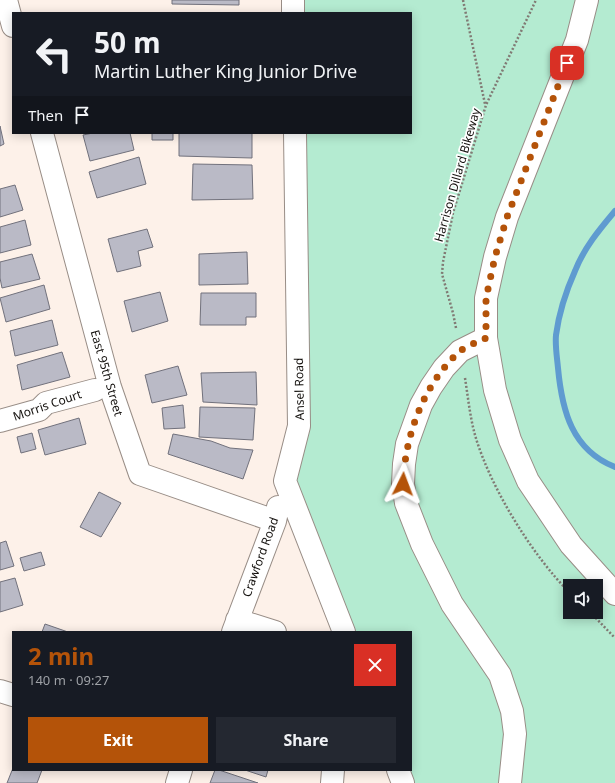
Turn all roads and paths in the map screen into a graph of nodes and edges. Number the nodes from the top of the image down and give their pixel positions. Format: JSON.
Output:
{"nodes":[{"id":1,"x":6,"y":0,"type":"edge"},
{"id":2,"x":293,"y":0,"type":"edge"},
{"id":3,"x":463,"y":0,"type":"edge"},
{"id":4,"x":536,"y":0,"type":"edge"},
{"id":5,"x":587,"y":0,"type":"edge"},
{"id":6,"x":294,"y":12,"type":"edge"},
{"id":7,"x":12,"y":22,"type":"edge"},
{"id":8,"x":486,"y":105,"type":"junction"},
{"id":9,"x":42,"y":134,"type":"edge"},
{"id":10,"x":295,"y":134,"type":"edge"},
{"id":11,"x":454,"y":317,"type":"dead end"},
{"id":12,"x":486,"y":338,"type":"junction"},
{"id":13,"x":464,"y":374,"type":"dead end"},
{"id":14,"x":94,"y":390,"type":"dead end"},
{"id":15,"x":0,"y":421,"type":"edge"},
{"id":16,"x":285,"y":481,"type":"junction"},
{"id":17,"x":275,"y":521,"type":"junction"},
{"id":18,"x":563,"y":586,"type":"edge"},
{"id":19,"x":615,"y":594,"type":"edge"},
{"id":20,"x":597,"y":619,"type":"edge"},
{"id":21,"x":235,"y":626,"type":"edge"},
{"id":22,"x":268,"y":631,"type":"edge"},
{"id":23,"x":344,"y":631,"type":"edge"},
{"id":24,"x":615,"y":638,"type":"edge"},
{"id":25,"x":0,"y":691,"type":"edge"},
{"id":26,"x":12,"y":695,"type":"edge"},
{"id":27,"x":181,"y":771,"type":"edge"},
{"id":28,"x":333,"y":771,"type":"edge"},
{"id":29,"x":398,"y":771,"type":"edge"},
{"id":30,"x":177,"y":783,"type":"edge"},
{"id":31,"x":332,"y":783,"type":"edge"},
{"id":32,"x":403,"y":783,"type":"edge"},
{"id":33,"x":510,"y":783,"type":"edge"}],
"edges":[{"from":1,"to":7,"type":"street"},
{"from":2,"to":6,"type":"street"},
{"from":3,"to":8,"type":"path"},
{"from":4,"to":8,"type":"path","name":"Harrison Dillard Bikeway"},
{"from":5,"to":12,"type":"street"},
{"from":8,"to":11,"type":"path","name":"Harrison Dillard Bikeway"},
{"from":9,"to":17,"type":"street","name":"East 95th Street"},
{"from":10,"to":16,"type":"street","name":"Ansel Road"},
{"from":12,"to":19,"type":"street"},
{"from":12,"to":33,"type":"street"},
{"from":13,"to":18,"type":"path"},
{"from":14,"to":15,"type":"street","name":"Morris Court"},
{"from":16,"to":17,"type":"street","name":"Crawford Road"},
{"from":16,"to":23,"type":"street"},
{"from":17,"to":21,"type":"street","name":"Crawford Road"},
{"from":20,"to":24,"type":"path"},
{"from":21,"to":22,"type":"street"},
{"from":25,"to":26,"type":"street"},
{"from":27,"to":30,"type":"street"},
{"from":28,"to":31,"type":"street"},
{"from":29,"to":32,"type":"street"}]}
